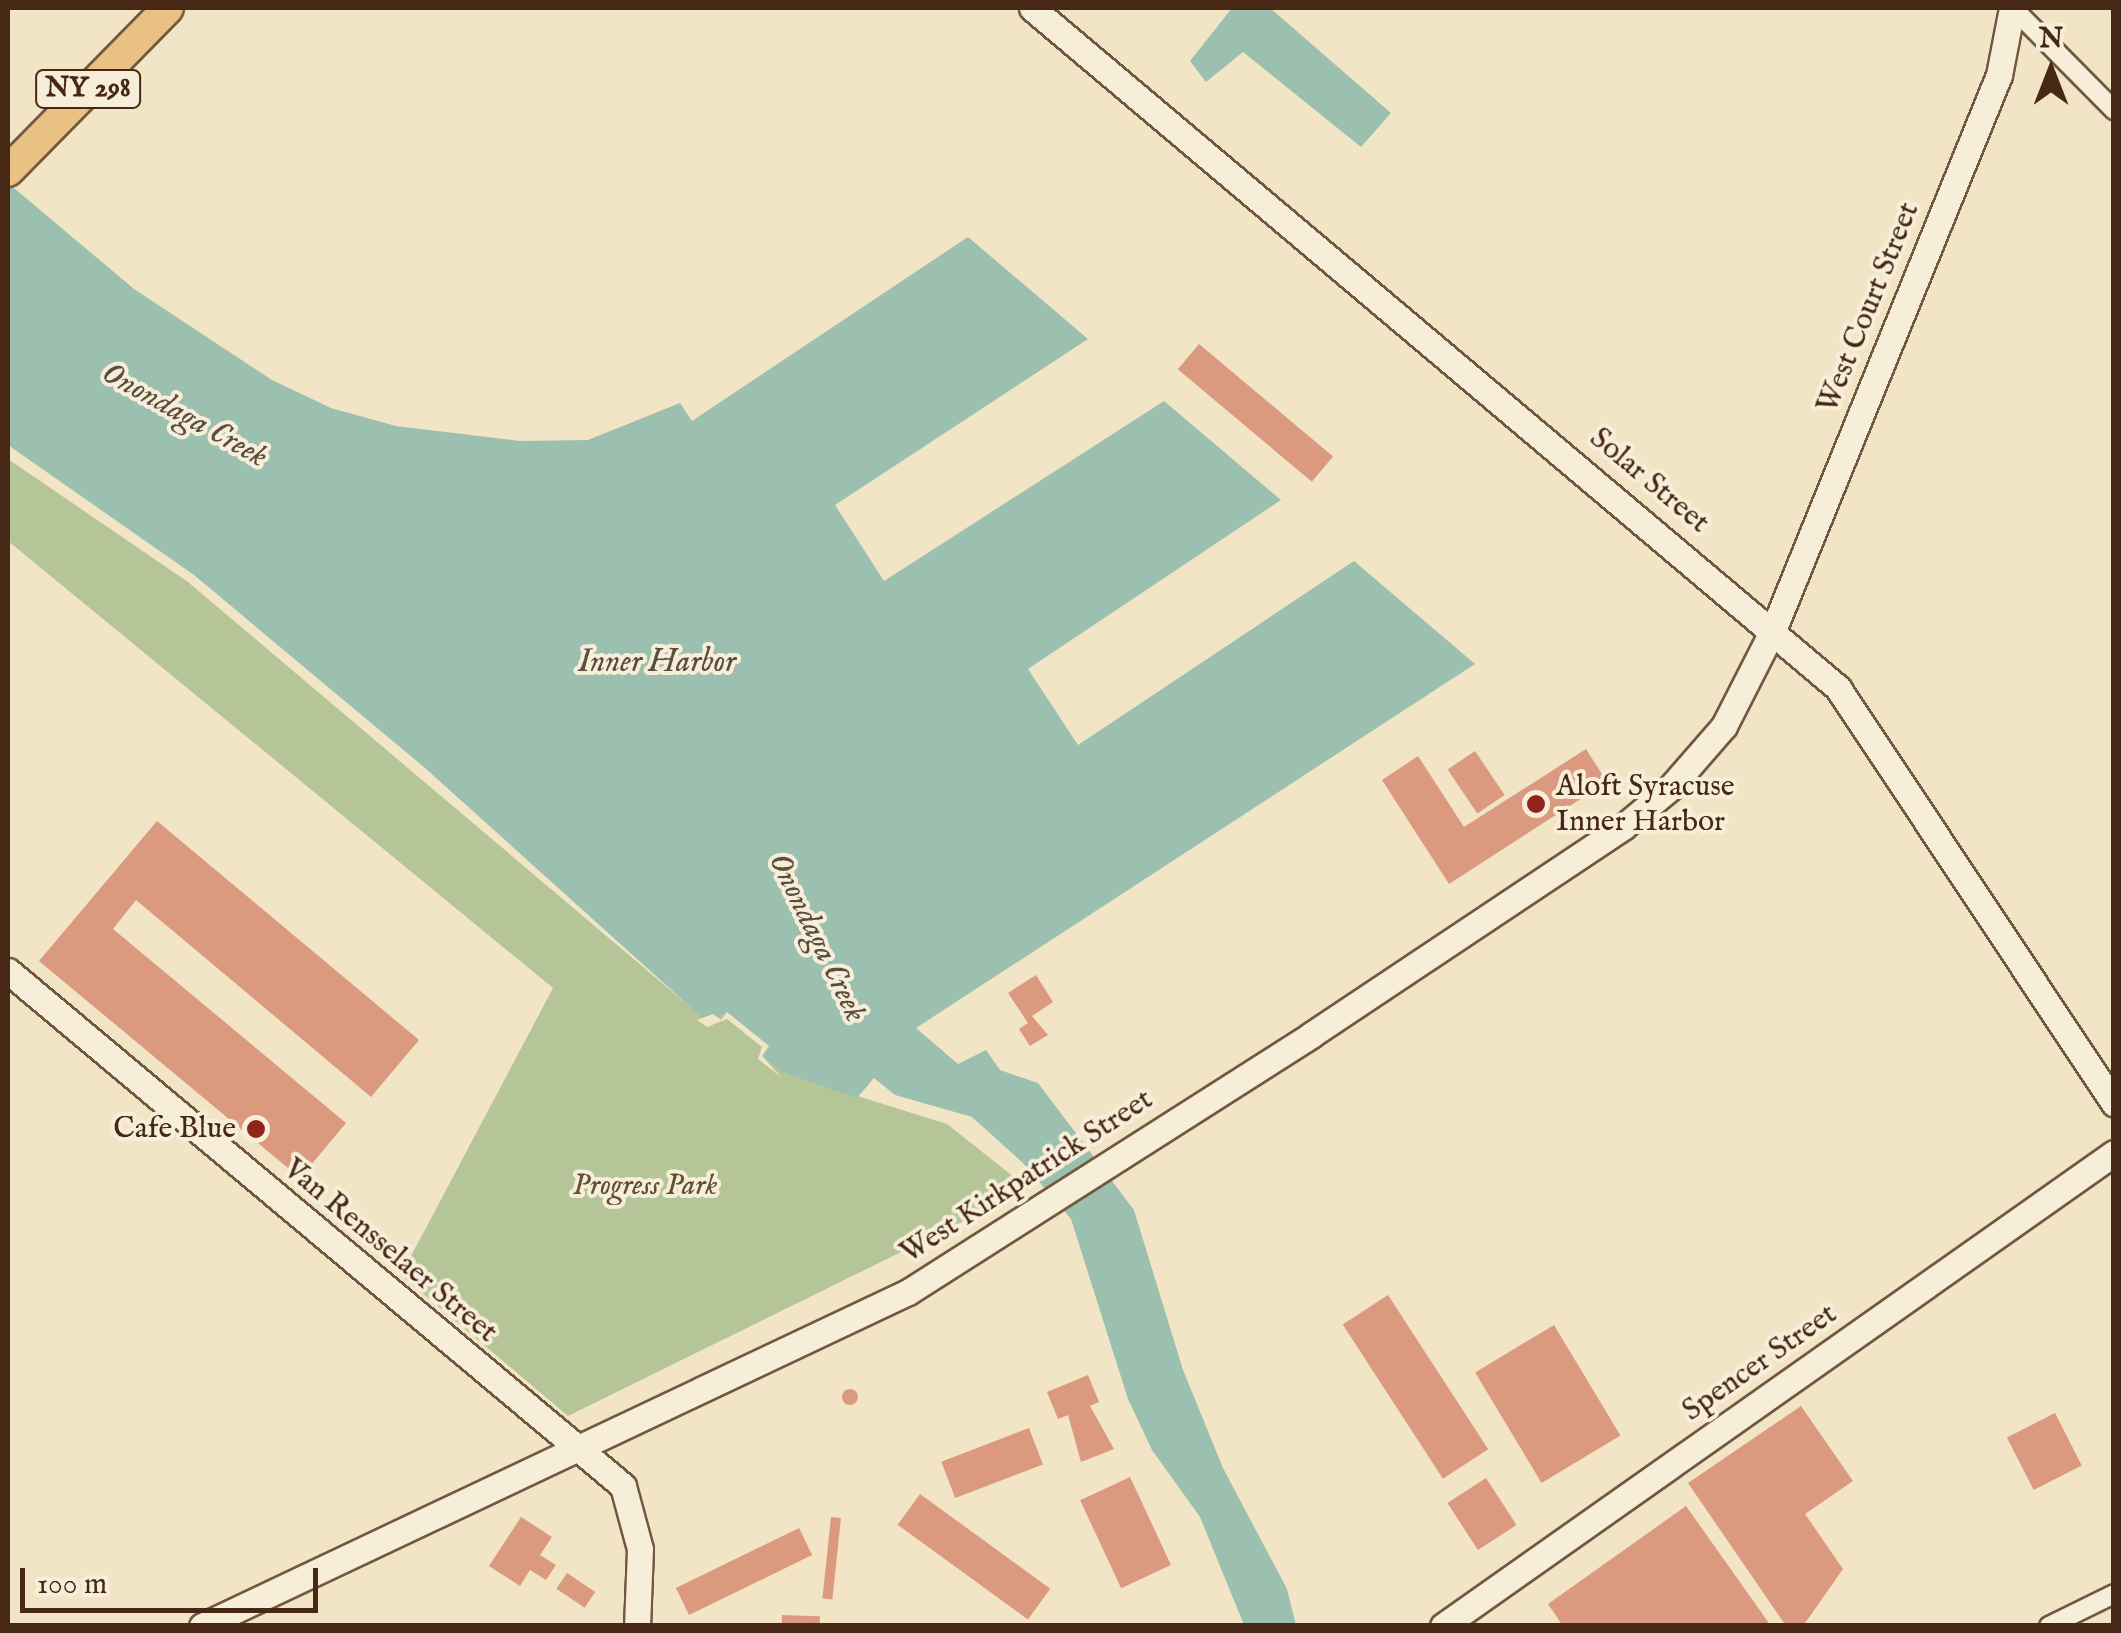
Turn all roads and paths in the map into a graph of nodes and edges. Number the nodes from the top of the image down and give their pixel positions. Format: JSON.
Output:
{"nodes":[{"id":1,"x":168,"y":8,"type":"edge"},
{"id":2,"x":1032,"y":8,"type":"edge"},
{"id":3,"x":2013,"y":8,"type":"edge"},
{"id":4,"x":2114,"y":110,"type":"edge"},
{"id":5,"x":8,"y":171,"type":"edge"},
{"id":6,"x":1774,"y":628,"type":"junction"},
{"id":7,"x":8,"y":971,"type":"edge"},
{"id":8,"x":2114,"y":1104,"type":"edge"},
{"id":9,"x":2114,"y":1153,"type":"edge"},
{"id":10,"x":577,"y":1452,"type":"junction"},
{"id":11,"x":2114,"y":1594,"type":"edge"},
{"id":12,"x":202,"y":1626,"type":"edge"},
{"id":13,"x":637,"y":1626,"type":"edge"},
{"id":14,"x":1443,"y":1626,"type":"edge"},
{"id":15,"x":2049,"y":1626,"type":"edge"}],
"edges":[{"from":1,"to":5,"type":"main road","number":"NY 298"},
{"from":2,"to":6,"type":"street","name":"Solar Street"},
{"from":3,"to":4,"type":"street"},
{"from":3,"to":6,"type":"street","name":"West Court Street"},
{"from":6,"to":8,"type":"street","name":"Solar Street"},
{"from":6,"to":10,"type":"street","name":"West Kirkpatrick Street"},
{"from":7,"to":10,"type":"street","name":"Van Rensselaer Street"},
{"from":9,"to":14,"type":"street","name":"Spencer Street"},
{"from":10,"to":12,"type":"street","name":"West Kirkpatrick Street"},
{"from":10,"to":13,"type":"street","name":"Van Rensselaer Street"},
{"from":11,"to":15,"type":"street"}]}
